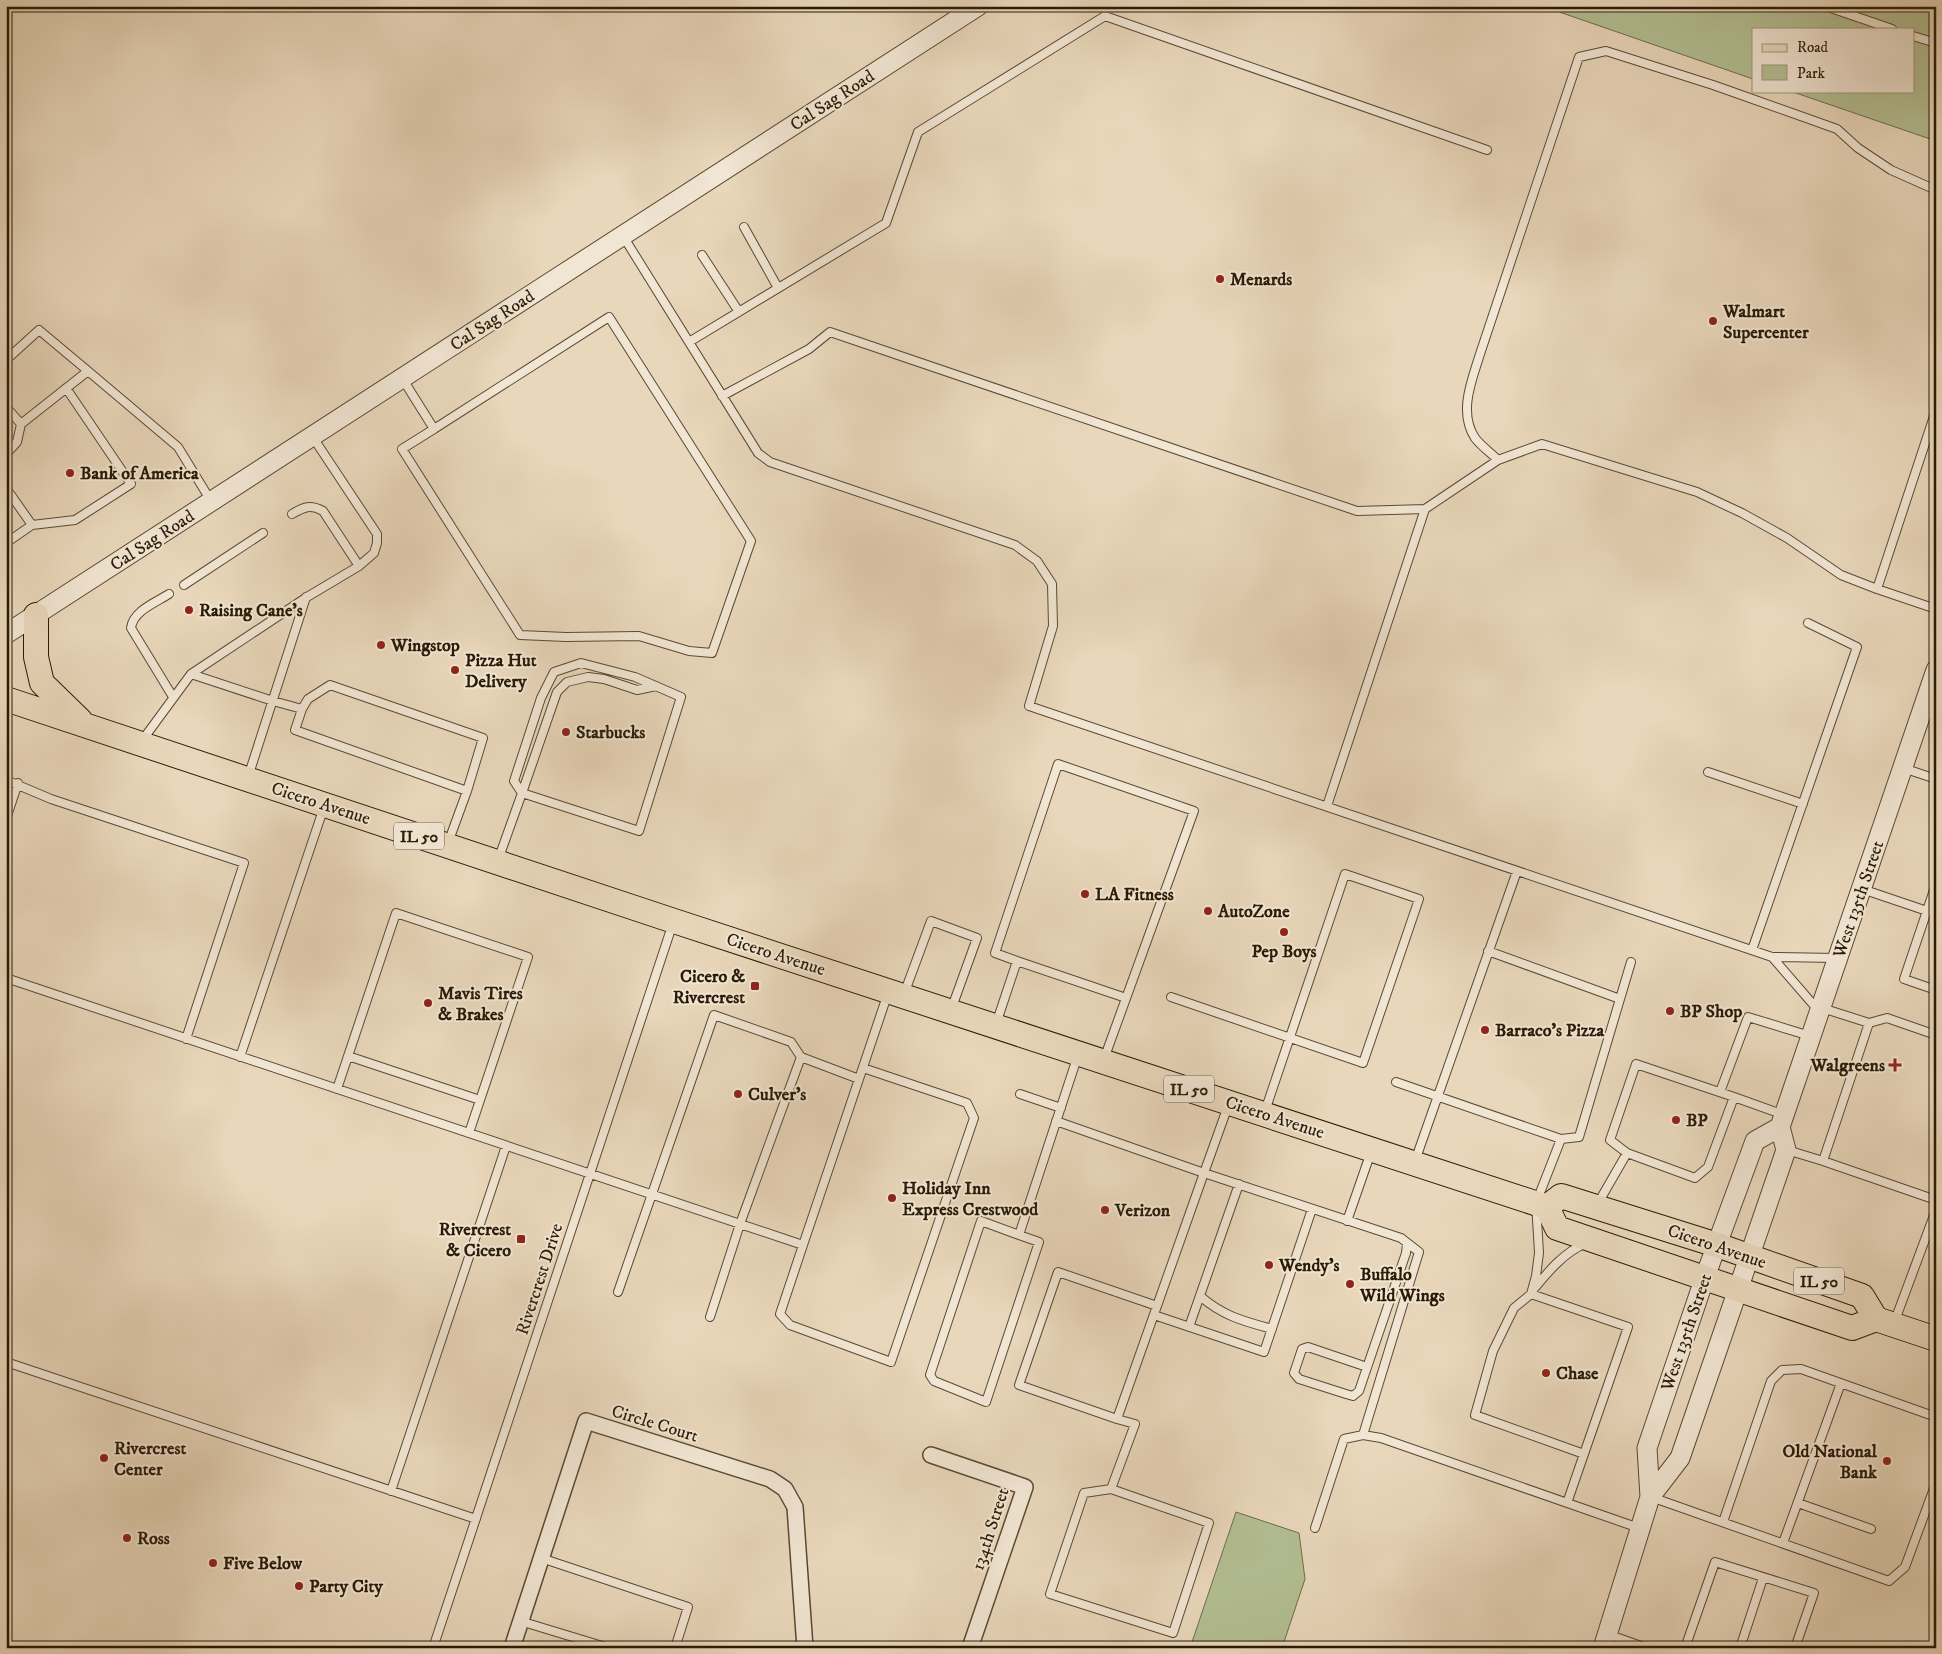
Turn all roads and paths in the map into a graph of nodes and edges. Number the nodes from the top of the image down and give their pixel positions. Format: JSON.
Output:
{"nodes":[{"id":1,"x":978,"y":6,"type":"edge"},
{"id":2,"x":1825,"y":6,"type":"edge"},
{"id":3,"x":1889,"y":28,"type":"edge"},
{"id":4,"x":1914,"y":36,"type":"edge"},
{"id":5,"x":1936,"y":43,"type":"edge"},
{"id":6,"x":1487,"y":150,"type":"dead end"},
{"id":7,"x":1936,"y":190,"type":"edge"},
{"id":8,"x":744,"y":227,"type":"dead end"},
{"id":9,"x":623,"y":236,"type":"junction"},
{"id":10,"x":702,"y":255,"type":"dead end"},
{"id":11,"x":778,"y":288,"type":"junction"},
{"id":12,"x":739,"y":312,"type":"junction"},
{"id":13,"x":689,"y":342,"type":"junction"},
{"id":14,"x":6,"y":360,"type":"edge"},
{"id":15,"x":88,"y":371,"type":"junction"},
{"id":16,"x":402,"y":378,"type":"junction"},
{"id":17,"x":66,"y":388,"type":"junction"},
{"id":18,"x":722,"y":396,"type":"junction"},
{"id":19,"x":6,"y":407,"type":"edge"},
{"id":20,"x":1936,"y":410,"type":"edge"},
{"id":21,"x":21,"y":424,"type":"junction"},
{"id":22,"x":434,"y":429,"type":"junction"},
{"id":23,"x":312,"y":436,"type":"junction"},
{"id":24,"x":6,"y":454,"type":"edge"},
{"id":25,"x":1498,"y":460,"type":"junction"},
{"id":26,"x":6,"y":488,"type":"edge"},
{"id":27,"x":211,"y":502,"type":"junction"},
{"id":28,"x":1425,"y":509,"type":"junction"},
{"id":29,"x":292,"y":514,"type":"dead end"},
{"id":30,"x":32,"y":525,"type":"junction"},
{"id":31,"x":263,"y":534,"type":"dead end"},
{"id":32,"x":6,"y":543,"type":"edge"},
{"id":33,"x":359,"y":566,"type":"junction"},
{"id":34,"x":184,"y":584,"type":"dead end"},
{"id":35,"x":1877,"y":589,"type":"junction"},
{"id":36,"x":169,"y":594,"type":"dead end"},
{"id":37,"x":306,"y":597,"type":"junction"},
{"id":38,"x":1936,"y":609,"type":"edge"},
{"id":39,"x":36,"y":615,"type":"junction"},
{"id":40,"x":1808,"y":623,"type":"dead end"},
{"id":41,"x":6,"y":634,"type":"edge"},
{"id":42,"x":1936,"y":670,"type":"edge"},
{"id":43,"x":191,"y":674,"type":"junction"},
{"id":44,"x":656,"y":686,"type":"junction"},
{"id":45,"x":173,"y":697,"type":"junction"},
{"id":46,"x":6,"y":698,"type":"edge"},
{"id":47,"x":273,"y":701,"type":"junction"},
{"id":48,"x":302,"y":709,"type":"junction"},
{"id":49,"x":85,"y":725,"type":"junction"},
{"id":50,"x":140,"y":743,"type":"junction"},
{"id":51,"x":1903,"y":768,"type":"junction"},
{"id":52,"x":1708,"y":772,"type":"dead end"},
{"id":53,"x":247,"y":778,"type":"junction"},
{"id":54,"x":1936,"y":779,"type":"edge"},
{"id":55,"x":6,"y":780,"type":"edge"},
{"id":56,"x":18,"y":784,"type":"junction"},
{"id":57,"x":467,"y":791,"type":"junction"},
{"id":58,"x":522,"y":793,"type":"junction"},
{"id":59,"x":324,"y":804,"type":"junction"},
{"id":60,"x":1803,"y":804,"type":"junction"},
{"id":61,"x":1327,"y":806,"type":"junction"},
{"id":62,"x":6,"y":819,"type":"edge"},
{"id":63,"x":448,"y":845,"type":"junction"},
{"id":64,"x":498,"y":862,"type":"junction"},
{"id":65,"x":1518,"y":871,"type":"junction"},
{"id":66,"x":1936,"y":884,"type":"edge"},
{"id":67,"x":1862,"y":889,"type":"junction"},
{"id":68,"x":1927,"y":911,"type":"junction"},
{"id":69,"x":674,"y":920,"type":"junction"},
{"id":70,"x":1752,"y":950,"type":"junction"},
{"id":71,"x":1488,"y":951,"type":"junction"},
{"id":72,"x":1772,"y":957,"type":"junction"},
{"id":73,"x":1838,"y":958,"type":"junction"},
{"id":74,"x":1017,"y":960,"type":"junction"},
{"id":75,"x":1631,"y":962,"type":"dead end"},
{"id":76,"x":6,"y":978,"type":"edge"},
{"id":77,"x":1936,"y":990,"type":"edge"},
{"id":78,"x":896,"y":993,"type":"junction"},
{"id":79,"x":1171,"y":997,"type":"dead end"},
{"id":80,"x":1126,"y":998,"type":"junction"},
{"id":81,"x":1620,"y":999,"type":"junction"},
{"id":82,"x":1820,"y":1010,"type":"junction"},
{"id":83,"x":951,"y":1011,"type":"junction"},
{"id":84,"x":1869,"y":1023,"type":"junction"},
{"id":85,"x":995,"y":1026,"type":"junction"},
{"id":86,"x":1936,"y":1035,"type":"edge"},
{"id":87,"x":1811,"y":1037,"type":"junction"},
{"id":88,"x":186,"y":1038,"type":"junction"},
{"id":89,"x":1290,"y":1038,"type":"junction"},
{"id":90,"x":1079,"y":1053,"type":"junction"},
{"id":91,"x":348,"y":1056,"type":"junction"},
{"id":92,"x":240,"y":1057,"type":"junction"},
{"id":93,"x":801,"y":1057,"type":"junction"},
{"id":94,"x":1103,"y":1061,"type":"junction"},
{"id":95,"x":862,"y":1068,"type":"junction"},
{"id":96,"x":859,"y":1079,"type":"junction"},
{"id":97,"x":1396,"y":1082,"type":"dead end"},
{"id":98,"x":337,"y":1089,"type":"junction"},
{"id":99,"x":1720,"y":1092,"type":"junction"},
{"id":100,"x":1020,"y":1094,"type":"dead end"},
{"id":101,"x":1437,"y":1095,"type":"junction"},
{"id":102,"x":1734,"y":1097,"type":"junction"},
{"id":103,"x":480,"y":1100,"type":"junction"},
{"id":104,"x":1229,"y":1102,"type":"junction"},
{"id":105,"x":1061,"y":1108,"type":"junction"},
{"id":106,"x":1264,"y":1114,"type":"junction"},
{"id":107,"x":1056,"y":1121,"type":"junction"},
{"id":108,"x":1782,"y":1121,"type":"junction"},
{"id":109,"x":469,"y":1133,"type":"junction"},
{"id":110,"x":1561,"y":1139,"type":"junction"},
{"id":111,"x":506,"y":1146,"type":"junction"},
{"id":112,"x":1372,"y":1149,"type":"junction"},
{"id":113,"x":1786,"y":1150,"type":"junction"},
{"id":114,"x":1627,"y":1154,"type":"junction"},
{"id":115,"x":1823,"y":1161,"type":"junction"},
{"id":116,"x":1414,"y":1163,"type":"junction"},
{"id":117,"x":1204,"y":1173,"type":"junction"},
{"id":118,"x":590,"y":1174,"type":"junction"},
{"id":119,"x":1238,"y":1184,"type":"junction"},
{"id":120,"x":651,"y":1194,"type":"junction"},
{"id":121,"x":1936,"y":1200,"type":"edge"},
{"id":122,"x":1542,"y":1205,"type":"junction"},
{"id":123,"x":1596,"y":1206,"type":"junction"},
{"id":124,"x":1312,"y":1209,"type":"junction"},
{"id":125,"x":1936,"y":1210,"type":"edge"},
{"id":126,"x":1347,"y":1221,"type":"junction"},
{"id":127,"x":740,"y":1224,"type":"junction"},
{"id":128,"x":1019,"y":1234,"type":"junction"},
{"id":129,"x":1593,"y":1240,"type":"junction"},
{"id":130,"x":1407,"y":1244,"type":"junction"},
{"id":131,"x":803,"y":1245,"type":"junction"},
{"id":132,"x":1717,"y":1245,"type":"junction"},
{"id":133,"x":1750,"y":1256,"type":"junction"},
{"id":134,"x":1705,"y":1277,"type":"junction"},
{"id":135,"x":1739,"y":1289,"type":"junction"},
{"id":136,"x":618,"y":1292,"type":"dead end"},
{"id":137,"x":1531,"y":1294,"type":"junction"},
{"id":138,"x":1200,"y":1296,"type":"junction"},
{"id":139,"x":1157,"y":1306,"type":"junction"},
{"id":140,"x":1154,"y":1315,"type":"junction"},
{"id":141,"x":710,"y":1317,"type":"dead end"},
{"id":142,"x":1885,"y":1322,"type":"junction"},
{"id":143,"x":1189,"y":1327,"type":"junction"},
{"id":144,"x":1272,"y":1329,"type":"junction"},
{"id":145,"x":1936,"y":1339,"type":"edge"},
{"id":146,"x":6,"y":1362,"type":"edge"},
{"id":147,"x":1368,"y":1367,"type":"junction"},
{"id":148,"x":1841,"y":1383,"type":"junction"},
{"id":149,"x":1936,"y":1417,"type":"edge"},
{"id":150,"x":1117,"y":1419,"type":"junction"},
{"id":151,"x":1363,"y":1435,"type":"junction"},
{"id":152,"x":1584,"y":1454,"type":"junction"},
{"id":153,"x":931,"y":1455,"type":"dead end"},
{"id":154,"x":1936,"y":1482,"type":"edge"},
{"id":155,"x":1112,"y":1489,"type":"junction"},
{"id":156,"x":391,"y":1491,"type":"junction"},
{"id":157,"x":1650,"y":1497,"type":"junction"},
{"id":158,"x":1567,"y":1502,"type":"junction"},
{"id":159,"x":1798,"y":1503,"type":"junction"},
{"id":160,"x":476,"y":1519,"type":"junction"},
{"id":161,"x":1722,"y":1522,"type":"junction"},
{"id":162,"x":1314,"y":1528,"type":"dead end"},
{"id":163,"x":1640,"y":1528,"type":"junction"},
{"id":164,"x":1871,"y":1530,"type":"dead end"},
{"id":165,"x":1783,"y":1543,"type":"junction"},
{"id":166,"x":541,"y":1558,"type":"junction"},
{"id":167,"x":1763,"y":1578,"type":"junction"},
{"id":168,"x":520,"y":1621,"type":"junction"},
{"id":169,"x":1605,"y":1641,"type":"edge"},
{"id":170,"x":433,"y":1648,"type":"edge"},
{"id":171,"x":512,"y":1648,"type":"edge"},
{"id":172,"x":609,"y":1648,"type":"edge"},
{"id":173,"x":675,"y":1648,"type":"edge"},
{"id":174,"x":805,"y":1648,"type":"edge"},
{"id":175,"x":970,"y":1648,"type":"edge"},
{"id":176,"x":1648,"y":1648,"type":"edge"},
{"id":177,"x":1685,"y":1648,"type":"edge"},
{"id":178,"x":1740,"y":1648,"type":"edge"},
{"id":179,"x":1795,"y":1648,"type":"edge"}],
"edges":[{"from":1,"to":9,"type":"street","name":"Cal Sag Road"},
{"from":2,"to":3,"type":"lane"},
{"from":4,"to":5,"type":"lane"},
{"from":6,"to":11,"type":"lane"},
{"from":7,"to":25,"type":"lane"},
{"from":8,"to":11,"type":"lane"},
{"from":9,"to":13,"type":"lane"},
{"from":9,"to":16,"type":"street","name":"Cal Sag Road"},
{"from":10,"to":12,"type":"lane"},
{"from":11,"to":12,"type":"lane"},
{"from":12,"to":13,"type":"lane"},
{"from":13,"to":18,"type":"lane"},
{"from":14,"to":15,"type":"lane"},
{"from":15,"to":17,"type":"lane"},
{"from":15,"to":27,"type":"lane"},
{"from":16,"to":22,"type":"lane"},
{"from":16,"to":23,"type":"street","name":"Cal Sag Road"},
{"from":17,"to":21,"type":"lane"},
{"from":17,"to":30,"type":"lane"},
{"from":18,"to":28,"type":"lane"},
{"from":18,"to":61,"type":"lane"},
{"from":19,"to":21,"type":"lane"},
{"from":20,"to":35,"type":"lane"},
{"from":21,"to":24,"type":"lane"},
{"from":22,"to":22,"type":"lane"},
{"from":23,"to":27,"type":"street","name":"Cal Sag Road"},
{"from":23,"to":33,"type":"lane"},
{"from":25,"to":28,"type":"lane"},
{"from":25,"to":35,"type":"lane"},
{"from":26,"to":30,"type":"lane"},
{"from":27,"to":39,"type":"street","name":"Cal Sag Road"},
{"from":28,"to":61,"type":"lane"},
{"from":29,"to":33,"type":"lane"},
{"from":30,"to":32,"type":"lane"},
{"from":31,"to":34,"type":"lane"},
{"from":33,"to":37,"type":"lane"},
{"from":35,"to":38,"type":"lane"},
{"from":36,"to":45,"type":"lane"},
{"from":37,"to":43,"type":"lane"},
{"from":37,"to":47,"type":"lane"},
{"from":39,"to":41,"type":"street","name":"Cal Sag Road"},
{"from":39,"to":49,"type":"main road"},
{"from":40,"to":60,"type":"lane"},
{"from":42,"to":51,"type":"street","name":"West 135th Street"},
{"from":43,"to":45,"type":"lane"},
{"from":43,"to":47,"type":"lane"},
{"from":44,"to":58,"type":"lane"},
{"from":44,"to":58,"type":"lane"},
{"from":44,"to":58,"type":"lane"},
{"from":45,"to":50,"type":"lane"},
{"from":46,"to":49,"type":"main road","name":"Cicero Avenue","number":"IL 50"},
{"from":47,"to":48,"type":"lane"},
{"from":47,"to":53,"type":"lane"},
{"from":48,"to":57,"type":"lane"},
{"from":48,"to":57,"type":"lane"},
{"from":49,"to":50,"type":"main road","name":"Cicero Avenue","number":"IL 50"},
{"from":50,"to":53,"type":"main road","name":"Cicero Avenue","number":"IL 50"},
{"from":51,"to":54,"type":"lane"},
{"from":51,"to":67,"type":"street","name":"West 135th Street"},
{"from":52,"to":60,"type":"lane"},
{"from":53,"to":59,"type":"main road","name":"Cicero Avenue","number":"IL 50"},
{"from":55,"to":56,"type":"lane"},
{"from":56,"to":62,"type":"lane"},
{"from":56,"to":88,"type":"lane"},
{"from":57,"to":63,"type":"lane"},
{"from":58,"to":64,"type":"lane"},
{"from":59,"to":63,"type":"main road","name":"Cicero Avenue","number":"IL 50"},
{"from":59,"to":92,"type":"lane"},
{"from":60,"to":70,"type":"lane"},
{"from":61,"to":65,"type":"lane"},
{"from":63,"to":64,"type":"main road","name":"Cicero Avenue","number":"IL 50"},
{"from":64,"to":69,"type":"main road","name":"Cicero Avenue","number":"IL 50"},
{"from":65,"to":70,"type":"lane"},
{"from":65,"to":71,"type":"lane"},
{"from":66,"to":68,"type":"lane"},
{"from":67,"to":68,"type":"lane"},
{"from":67,"to":73,"type":"street","name":"West 135th Street"},
{"from":68,"to":77,"type":"lane"},
{"from":69,"to":78,"type":"main road","name":"Cicero Avenue","number":"IL 50"},
{"from":69,"to":118,"type":"lane","name":"Rivercrest Drive"},
{"from":70,"to":72,"type":"lane"},
{"from":71,"to":81,"type":"lane"},
{"from":71,"to":101,"type":"lane"},
{"from":72,"to":73,"type":"lane"},
{"from":72,"to":82,"type":"lane"},
{"from":73,"to":82,"type":"street","name":"West 135th Street"},
{"from":74,"to":80,"type":"lane"},
{"from":74,"to":80,"type":"lane"},
{"from":74,"to":85,"type":"lane"},
{"from":75,"to":81,"type":"lane"},
{"from":76,"to":88,"type":"lane"},
{"from":78,"to":83,"type":"main road","name":"Cicero Avenue","number":"IL 50"},
{"from":78,"to":83,"type":"lane"},
{"from":78,"to":95,"type":"lane"},
{"from":79,"to":89,"type":"lane"},
{"from":80,"to":94,"type":"lane"},
{"from":81,"to":110,"type":"lane"},
{"from":82,"to":84,"type":"lane"},
{"from":82,"to":87,"type":"street","name":"West 135th Street"},
{"from":83,"to":85,"type":"main road","name":"Cicero Avenue","number":"IL 50"},
{"from":84,"to":86,"type":"lane"},
{"from":84,"to":115,"type":"lane"},
{"from":85,"to":90,"type":"main road","name":"Cicero Avenue","number":"IL 50"},
{"from":87,"to":99,"type":"lane"},
{"from":87,"to":108,"type":"street","name":"West 135th Street"},
{"from":88,"to":92,"type":"lane"},
{"from":89,"to":89,"type":"lane"},
{"from":89,"to":106,"type":"lane"},
{"from":90,"to":94,"type":"main road","name":"Cicero Avenue","number":"IL 50"},
{"from":90,"to":105,"type":"lane"},
{"from":91,"to":98,"type":"lane"},
{"from":91,"to":103,"type":"lane"},
{"from":91,"to":103,"type":"lane"},
{"from":92,"to":98,"type":"lane"},
{"from":93,"to":96,"type":"lane"},
{"from":93,"to":120,"type":"lane"},
{"from":93,"to":127,"type":"lane"},
{"from":94,"to":104,"type":"main road","name":"Cicero Avenue","number":"IL 50"},
{"from":95,"to":96,"type":"lane"},
{"from":95,"to":131,"type":"lane"},
{"from":96,"to":131,"type":"lane"},
{"from":97,"to":101,"type":"lane"},
{"from":98,"to":109,"type":"lane"},
{"from":99,"to":102,"type":"lane"},
{"from":99,"to":114,"type":"lane"},
{"from":100,"to":105,"type":"lane"},
{"from":101,"to":110,"type":"lane"},
{"from":101,"to":116,"type":"lane"},
{"from":102,"to":108,"type":"lane"},
{"from":102,"to":114,"type":"lane"},
{"from":103,"to":109,"type":"lane"},
{"from":104,"to":106,"type":"main road","name":"Cicero Avenue","number":"IL 50"},
{"from":104,"to":117,"type":"lane"},
{"from":105,"to":107,"type":"lane"},
{"from":106,"to":112,"type":"main road","name":"Cicero Avenue","number":"IL 50"},
{"from":107,"to":117,"type":"lane"},
{"from":107,"to":128,"type":"lane"},
{"from":108,"to":113,"type":"street"},
{"from":108,"to":132,"type":"street","name":"West 135th Street"},
{"from":109,"to":111,"type":"lane"},
{"from":110,"to":122,"type":"lane"},
{"from":111,"to":118,"type":"lane"},
{"from":111,"to":156,"type":"lane"},
{"from":112,"to":116,"type":"main road","name":"Cicero Avenue","number":"IL 50"},
{"from":112,"to":126,"type":"lane"},
{"from":113,"to":115,"type":"lane"},
{"from":113,"to":133,"type":"street","name":"West 135th Street"},
{"from":114,"to":123,"type":"lane"},
{"from":115,"to":121,"type":"lane"},
{"from":116,"to":122,"type":"main road","name":"Cicero Avenue","number":"IL 50"},
{"from":117,"to":119,"type":"lane"},
{"from":117,"to":139,"type":"lane"},
{"from":118,"to":120,"type":"lane"},
{"from":118,"to":160,"type":"lane","name":"Rivercrest Drive"},
{"from":119,"to":124,"type":"lane"},
{"from":119,"to":138,"type":"lane"},
{"from":120,"to":127,"type":"lane"},
{"from":120,"to":136,"type":"lane"},
{"from":122,"to":123,"type":"main road","name":"Cicero Avenue"},
{"from":122,"to":129,"type":"main road","name":"Cicero Avenue"},
{"from":122,"to":137,"type":"lane"},
{"from":123,"to":132,"type":"main road","name":"Cicero Avenue"},
{"from":124,"to":126,"type":"lane"},
{"from":124,"to":144,"type":"lane"},
{"from":125,"to":142,"type":"lane"},
{"from":126,"to":130,"type":"lane"},
{"from":127,"to":131,"type":"lane"},
{"from":127,"to":141,"type":"lane"},
{"from":128,"to":128,"type":"lane"},
{"from":129,"to":134,"type":"main road","name":"Cicero Avenue"},
{"from":129,"to":137,"type":"lane"},
{"from":130,"to":147,"type":"lane"},
{"from":130,"to":151,"type":"lane"},
{"from":132,"to":133,"type":"main road","name":"Cicero Avenue"},
{"from":132,"to":134,"type":"street","name":"West 135th Street"},
{"from":133,"to":135,"type":"street","name":"West 135th Street"},
{"from":133,"to":142,"type":"main road","name":"Cicero Avenue","number":"IL 50"},
{"from":134,"to":135,"type":"main road","name":"Cicero Avenue"},
{"from":134,"to":157,"type":"street","name":"West 135th Street"},
{"from":135,"to":142,"type":"main road","name":"Cicero Avenue","number":"IL 50"},
{"from":135,"to":157,"type":"street","name":"West 135th Street"},
{"from":137,"to":152,"type":"lane"},
{"from":137,"to":152,"type":"lane"},
{"from":138,"to":143,"type":"lane"},
{"from":138,"to":144,"type":"lane"},
{"from":139,"to":140,"type":"lane"},
{"from":139,"to":150,"type":"lane"},
{"from":140,"to":143,"type":"lane"},
{"from":140,"to":150,"type":"lane"},
{"from":142,"to":145,"type":"main road"},
{"from":143,"to":144,"type":"lane"},
{"from":146,"to":156,"type":"lane"},
{"from":147,"to":147,"type":"lane"},
{"from":148,"to":149,"type":"lane"},
{"from":148,"to":159,"type":"lane"},
{"from":148,"to":161,"type":"lane"},
{"from":150,"to":155,"type":"lane"},
{"from":151,"to":158,"type":"lane"},
{"from":151,"to":162,"type":"lane"},
{"from":152,"to":158,"type":"lane"},
{"from":153,"to":175,"type":"street","name":"134th Street"},
{"from":154,"to":165,"type":"lane"},
{"from":155,"to":155,"type":"lane"},
{"from":156,"to":160,"type":"lane"},
{"from":157,"to":161,"type":"lane"},
{"from":157,"to":163,"type":"street","name":"West 135th Street"},
{"from":158,"to":163,"type":"lane"},
{"from":159,"to":164,"type":"lane"},
{"from":159,"to":165,"type":"lane"},
{"from":160,"to":170,"type":"lane","name":"Rivercrest Drive"},
{"from":161,"to":165,"type":"lane"},
{"from":163,"to":169,"type":"street","name":"West 135th Street"},
{"from":166,"to":168,"type":"street","name":"Circle Court"},
{"from":166,"to":173,"type":"lane"},
{"from":166,"to":174,"type":"street","name":"Circle Court"},
{"from":167,"to":177,"type":"lane"},
{"from":167,"to":178,"type":"lane"},
{"from":167,"to":179,"type":"lane"},
{"from":168,"to":171,"type":"street","name":"Circle Court"},
{"from":168,"to":172,"type":"lane"},
{"from":169,"to":176,"type":"lane"}]}
